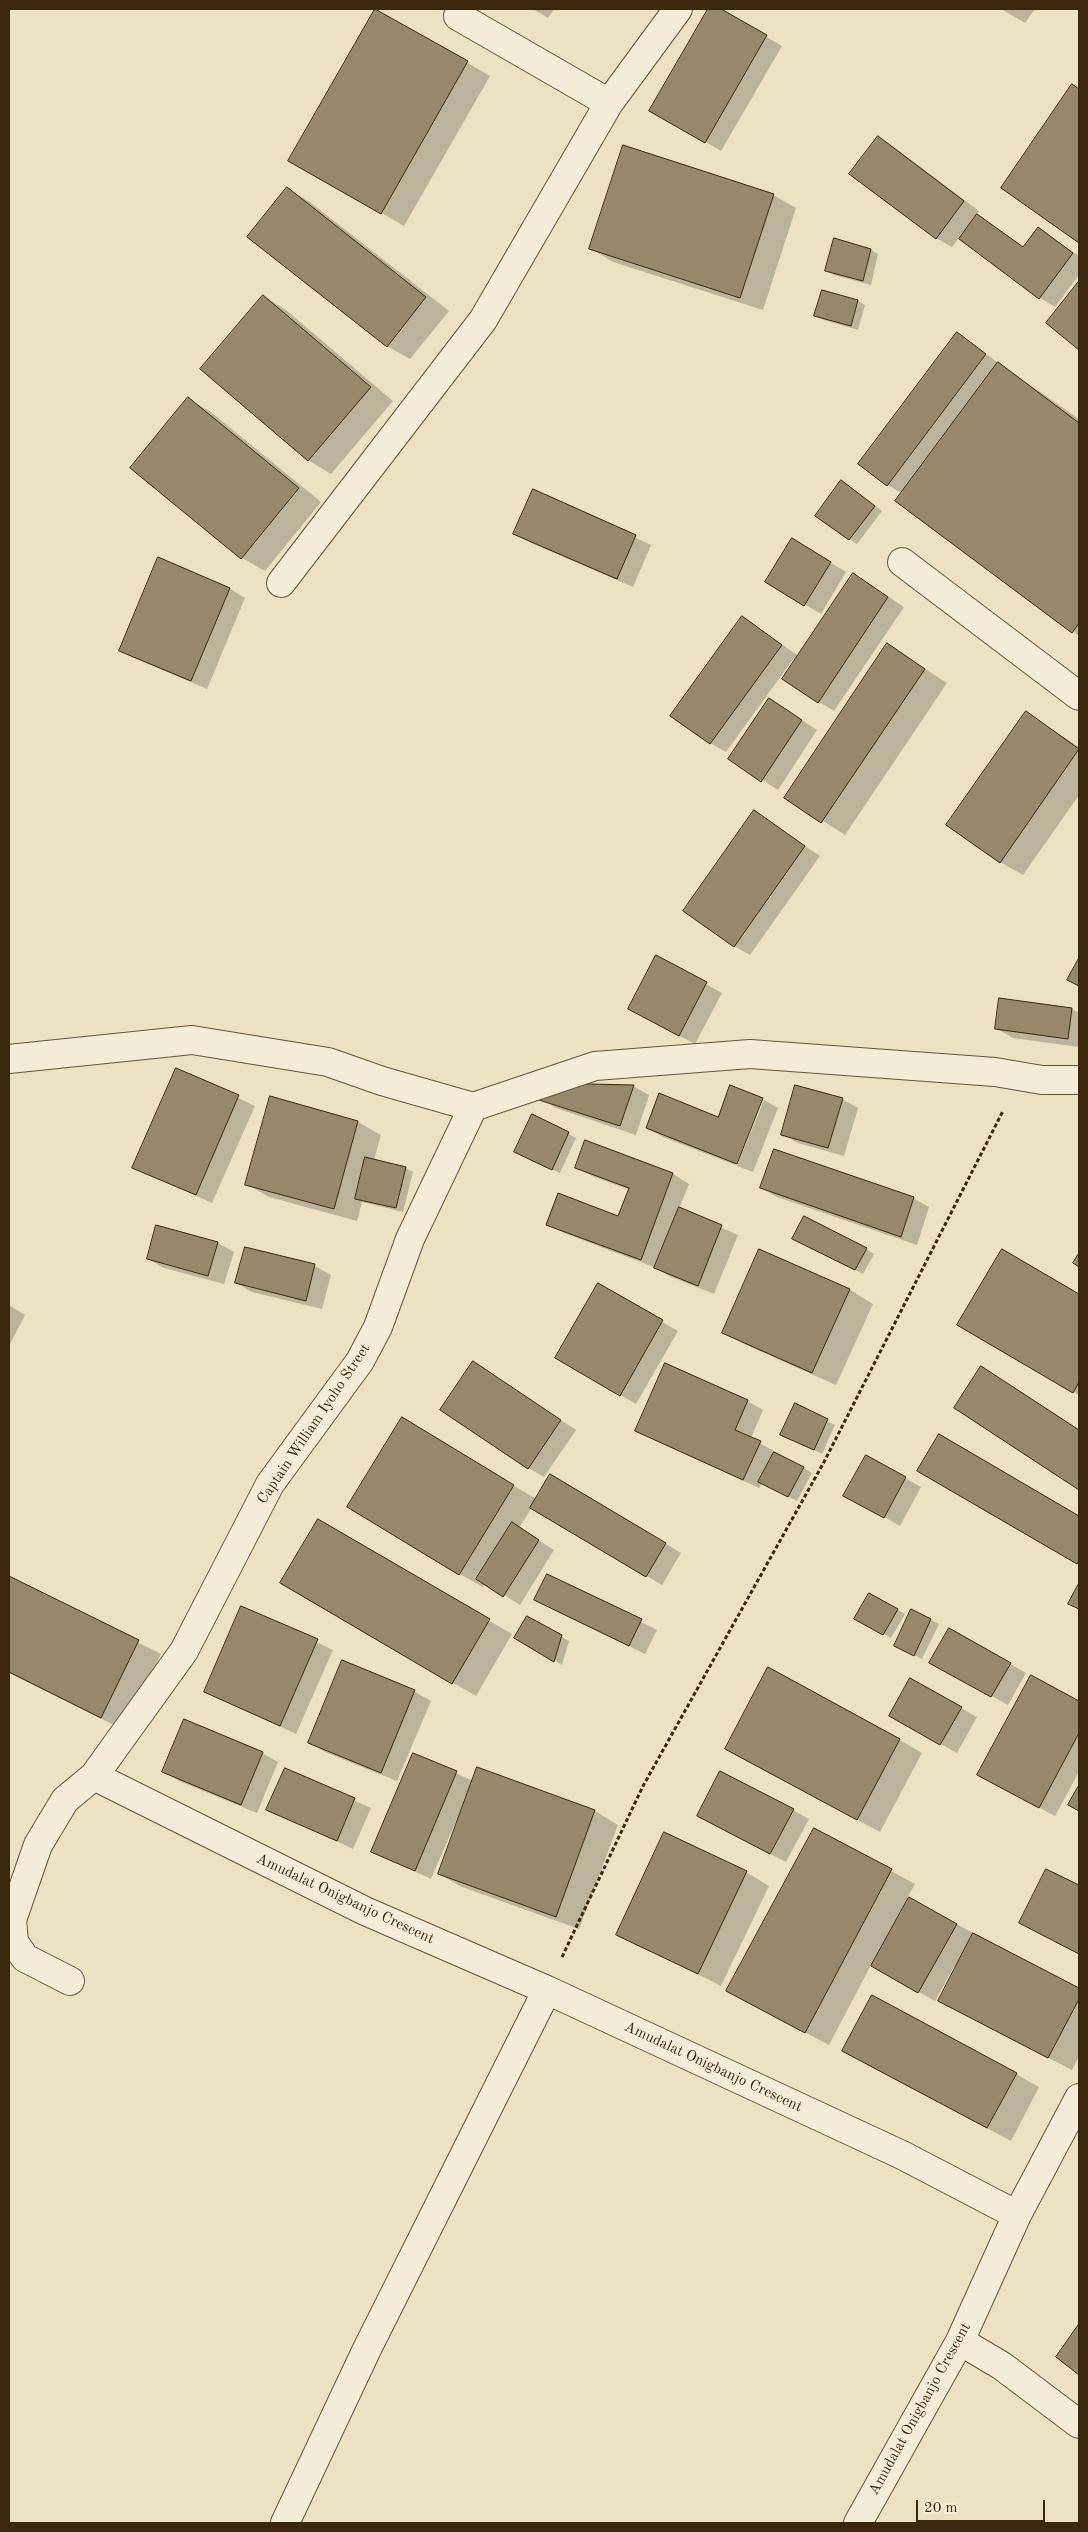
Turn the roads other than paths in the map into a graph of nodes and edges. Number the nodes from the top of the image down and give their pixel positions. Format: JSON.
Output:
{"nodes":[{"id":1,"x":678,"y":9,"type":"edge"},
{"id":2,"x":458,"y":16,"type":"dead end"},
{"id":3,"x":609,"y":103,"type":"junction"},
{"id":4,"x":902,"y":562,"type":"dead end"},
{"id":5,"x":281,"y":583,"type":"dead end"},
{"id":6,"x":1079,"y":696,"type":"edge"},
{"id":7,"x":9,"y":1059,"type":"edge"},
{"id":8,"x":1079,"y":1080,"type":"edge"},
{"id":9,"x":474,"y":1107,"type":"junction"},
{"id":10,"x":94,"y":1776,"type":"junction"},
{"id":11,"x":70,"y":1981,"type":"dead end"},
{"id":12,"x":547,"y":1990,"type":"junction"},
{"id":13,"x":1079,"y":2098,"type":"edge"},
{"id":14,"x":1017,"y":2214,"type":"junction"},
{"id":15,"x":960,"y":2340,"type":"junction"},
{"id":16,"x":1079,"y":2424,"type":"edge"},
{"id":17,"x":285,"y":2523,"type":"edge"},
{"id":18,"x":858,"y":2523,"type":"edge"}],
"edges":[{"from":1,"to":3,"type":"street"},
{"from":2,"to":3,"type":"street"},
{"from":3,"to":5,"type":"street"},
{"from":4,"to":6,"type":"street"},
{"from":7,"to":9,"type":"street"},
{"from":8,"to":9,"type":"street"},
{"from":9,"to":10,"type":"street","name":"Captain William Iyoho Street"},
{"from":10,"to":11,"type":"street","name":"Captain William Iyoho Street"},
{"from":10,"to":12,"type":"street","name":"Amudalat Onigbanjo Crescent"},
{"from":12,"to":14,"type":"street","name":"Amudalat Onigbanjo Crescent"},
{"from":12,"to":17,"type":"street"},
{"from":13,"to":14,"type":"street"},
{"from":14,"to":15,"type":"street","name":"Amudalat Onigbanjo Crescent"},
{"from":15,"to":16,"type":"street"},
{"from":15,"to":18,"type":"street","name":"Amudalat Onigbanjo Crescent"}]}
